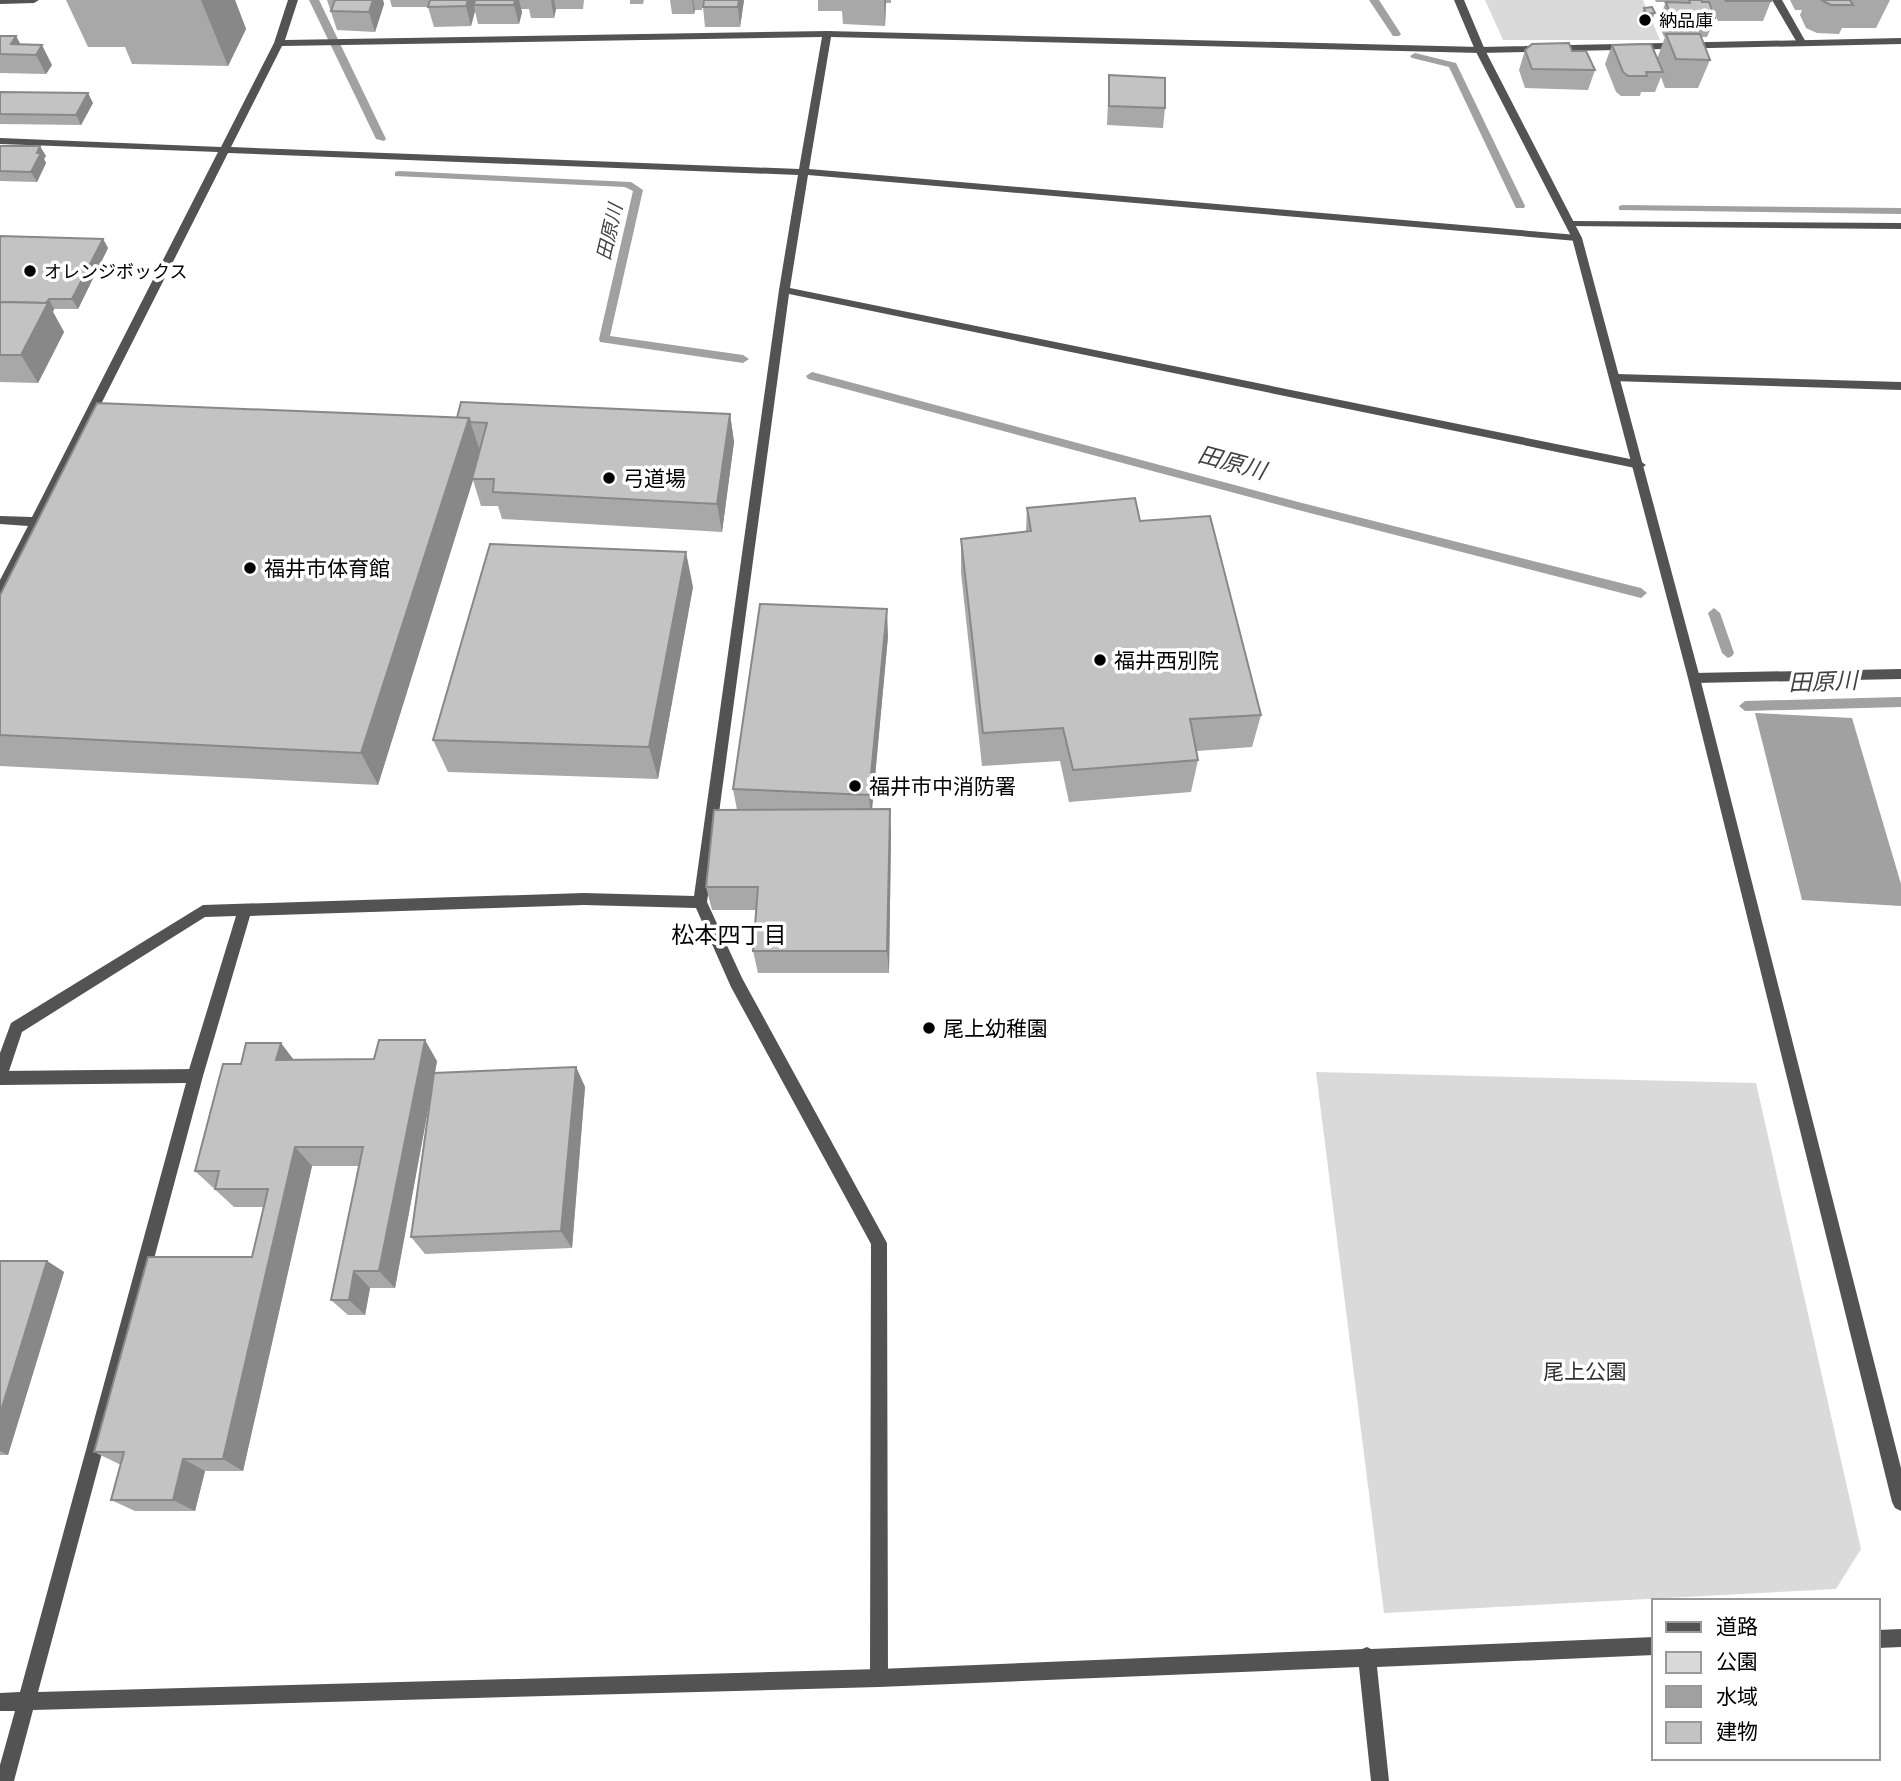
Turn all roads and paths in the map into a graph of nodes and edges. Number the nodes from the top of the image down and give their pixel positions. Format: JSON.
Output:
{"nodes":[{"id":1,"x":34,"y":0,"type":"edge"},
{"id":2,"x":293,"y":0,"type":"edge"},
{"id":3,"x":1459,"y":0,"type":"edge"},
{"id":4,"x":1777,"y":0,"type":"edge"},
{"id":5,"x":0,"y":1,"type":"edge"},
{"id":6,"x":827,"y":34,"type":"junction"},
{"id":7,"x":1901,"y":41,"type":"edge"},
{"id":8,"x":279,"y":43,"type":"junction"},
{"id":9,"x":1802,"y":44,"type":"junction"},
{"id":10,"x":1480,"y":50,"type":"junction"},
{"id":11,"x":0,"y":141,"type":"edge"},
{"id":12,"x":222,"y":150,"type":"junction"},
{"id":13,"x":804,"y":173,"type":"junction"},
{"id":14,"x":1571,"y":224,"type":"junction"},
{"id":15,"x":1901,"y":226,"type":"edge"},
{"id":16,"x":1577,"y":238,"type":"junction"},
{"id":17,"x":784,"y":290,"type":"junction"},
{"id":18,"x":1616,"y":378,"type":"junction"},
{"id":19,"x":1901,"y":386,"type":"edge"},
{"id":20,"x":1640,"y":465,"type":"junction"},
{"id":21,"x":0,"y":520,"type":"edge"},
{"id":22,"x":36,"y":522,"type":"junction"},
{"id":23,"x":0,"y":592,"type":"edge"},
{"id":24,"x":1901,"y":674,"type":"edge"},
{"id":25,"x":1694,"y":678,"type":"junction"},
{"id":26,"x":700,"y":902,"type":"junction"},
{"id":27,"x":245,"y":908,"type":"junction"},
{"id":28,"x":0,"y":1076,"type":"edge"},
{"id":29,"x":195,"y":1076,"type":"junction"},
{"id":30,"x":1901,"y":1502,"type":"edge"},
{"id":31,"x":1901,"y":1638,"type":"edge"},
{"id":32,"x":1880,"y":1639,"type":"edge"},
{"id":33,"x":1652,"y":1646,"type":"edge"},
{"id":34,"x":1367,"y":1656,"type":"junction"},
{"id":35,"x":879,"y":1678,"type":"junction"},
{"id":36,"x":0,"y":1702,"type":"edge"},
{"id":37,"x":26,"y":1702,"type":"junction"},
{"id":38,"x":5,"y":1781,"type":"edge"},
{"id":39,"x":1380,"y":1781,"type":"edge"}],
"edges":[{"from":1,"to":5,"type":"street"},
{"from":2,"to":8,"type":"street"},
{"from":3,"to":10,"type":"street"},
{"from":4,"to":9,"type":"street"},
{"from":6,"to":8,"type":"street"},
{"from":6,"to":10,"type":"street"},
{"from":6,"to":13,"type":"street"},
{"from":7,"to":9,"type":"street"},
{"from":8,"to":12,"type":"street"},
{"from":9,"to":10,"type":"street"},
{"from":10,"to":14,"type":"street"},
{"from":11,"to":12,"type":"street"},
{"from":12,"to":13,"type":"street"},
{"from":12,"to":22,"type":"street"},
{"from":13,"to":16,"type":"street"},
{"from":13,"to":17,"type":"street"},
{"from":14,"to":15,"type":"street"},
{"from":14,"to":16,"type":"street"},
{"from":16,"to":18,"type":"street"},
{"from":17,"to":20,"type":"street"},
{"from":17,"to":26,"type":"street"},
{"from":18,"to":19,"type":"street"},
{"from":18,"to":20,"type":"street"},
{"from":20,"to":25,"type":"street"},
{"from":21,"to":22,"type":"street"},
{"from":22,"to":23,"type":"street"},
{"from":24,"to":25,"type":"street"},
{"from":25,"to":30,"type":"street"},
{"from":26,"to":27,"type":"street"},
{"from":26,"to":35,"type":"street"},
{"from":27,"to":28,"type":"street"},
{"from":27,"to":29,"type":"street"},
{"from":28,"to":29,"type":"street"},
{"from":29,"to":37,"type":"street"},
{"from":31,"to":32,"type":"street"},
{"from":33,"to":34,"type":"street"},
{"from":34,"to":35,"type":"street"},
{"from":34,"to":39,"type":"street"},
{"from":35,"to":37,"type":"street"},
{"from":36,"to":37,"type":"street"},
{"from":37,"to":38,"type":"street"}]}
